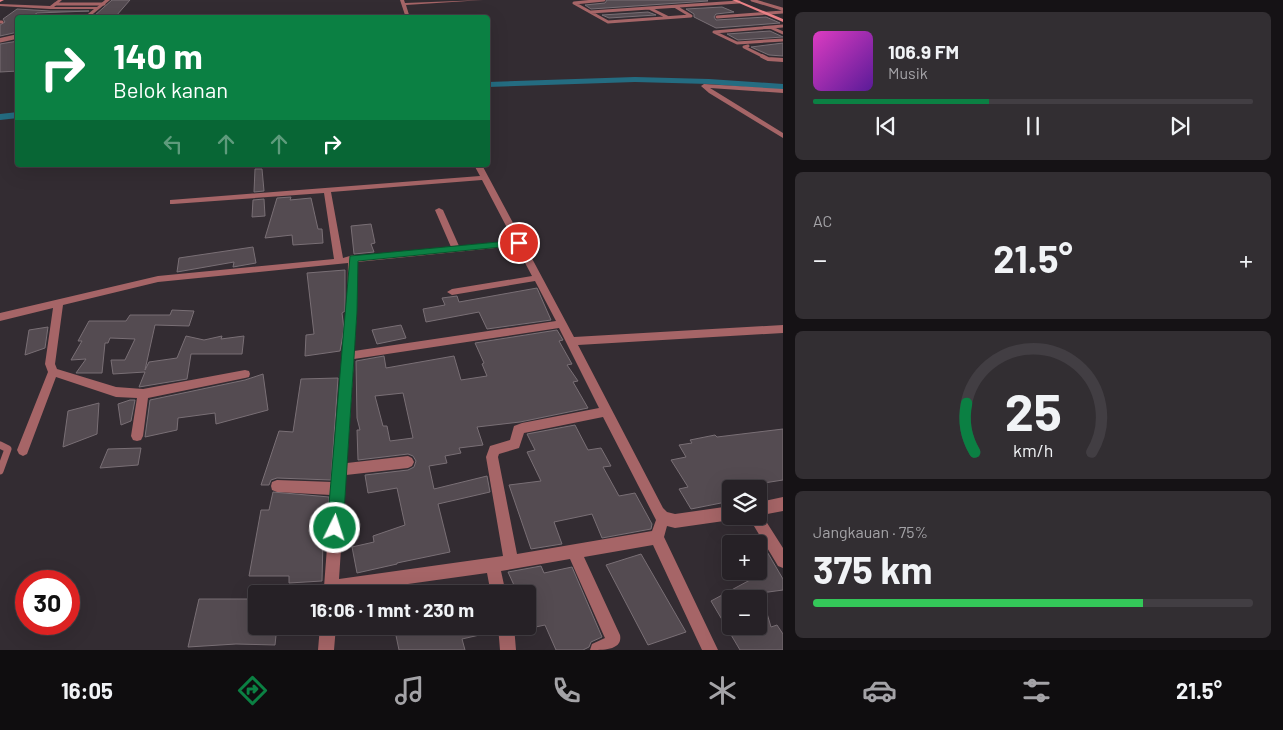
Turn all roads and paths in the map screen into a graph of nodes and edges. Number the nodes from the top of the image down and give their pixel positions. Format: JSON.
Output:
{"nodes":[{"id":1,"x":60,"y":0,"type":"edge"},
{"id":2,"x":108,"y":0,"type":"edge"},
{"id":3,"x":480,"y":0,"type":"edge"},
{"id":4,"x":604,"y":0,"type":"edge"},
{"id":5,"x":752,"y":0,"type":"edge"},
{"id":6,"x":738,"y":1,"type":"edge"},
{"id":7,"x":402,"y":2,"type":"edge"},
{"id":8,"x":104,"y":4,"type":"junction"},
{"id":9,"x":0,"y":5,"type":"edge"},
{"id":10,"x":53,"y":5,"type":"junction"},
{"id":11,"x":676,"y":7,"type":"junction"},
{"id":12,"x":98,"y":8,"type":"junction"},
{"id":13,"x":649,"y":8,"type":"junction"},
{"id":14,"x":783,"y":10,"type":"edge"},
{"id":15,"x":590,"y":12,"type":"junction"},
{"id":16,"x":767,"y":14,"type":"junction"},
{"id":17,"x":89,"y":15,"type":"edge"},
{"id":18,"x":407,"y":15,"type":"edge"},
{"id":19,"x":717,"y":17,"type":"dead end"},
{"id":20,"x":668,"y":18,"type":"junction"},
{"id":21,"x":783,"y":21,"type":"edge"},
{"id":22,"x":783,"y":26,"type":"edge"},
{"id":23,"x":771,"y":27,"type":"junction"},
{"id":24,"x":783,"y":33,"type":"edge"},
{"id":25,"x":15,"y":37,"type":"edge"},
{"id":26,"x":0,"y":40,"type":"edge"},
{"id":27,"x":783,"y":42,"type":"edge"},
{"id":28,"x":783,"y":60,"type":"edge"},
{"id":29,"x":783,"y":91,"type":"edge"},
{"id":30,"x":783,"y":136,"type":"edge"},
{"id":31,"x":479,"y":167,"type":"edge"},
{"id":32,"x":484,"y":178,"type":"junction"},
{"id":33,"x":327,"y":190,"type":"junction"},
{"id":34,"x":172,"y":202,"type":"dead end"},
{"id":35,"x":439,"y":210,"type":"dead end"},
{"id":36,"x":519,"y":243,"type":"junction"},
{"id":37,"x":456,"y":248,"type":"junction"},
{"id":38,"x":353,"y":258,"type":"junction"},
{"id":39,"x":339,"y":260,"type":"junction"},
{"id":40,"x":537,"y":278,"type":"junction"},
{"id":41,"x":452,"y":292,"type":"dead end"},
{"id":42,"x":58,"y":303,"type":"junction"},
{"id":43,"x":0,"y":317,"type":"edge"},
{"id":44,"x":562,"y":324,"type":"junction"},
{"id":45,"x":783,"y":329,"type":"edge"},
{"id":46,"x":571,"y":341,"type":"junction"},
{"id":47,"x":348,"y":356,"type":"junction"},
{"id":48,"x":54,"y":372,"type":"junction"},
{"id":49,"x":245,"y":374,"type":"dead end"},
{"id":50,"x":143,"y":394,"type":"junction"},
{"id":51,"x":607,"y":412,"type":"junction"},
{"id":52,"x":137,"y":436,"type":"dead end"},
{"id":53,"x":0,"y":445,"type":"edge"},
{"id":54,"x":23,"y":450,"type":"dead end"},
{"id":55,"x":408,"y":462,"type":"dead end"},
{"id":56,"x":0,"y":470,"type":"edge"},
{"id":57,"x":340,"y":470,"type":"junction"},
{"id":58,"x":277,"y":486,"type":"dead end"},
{"id":59,"x":338,"y":490,"type":"junction"},
{"id":60,"x":783,"y":504,"type":"edge"},
{"id":61,"x":767,"y":507,"type":"edge"},
{"id":62,"x":722,"y":514,"type":"edge"},
{"id":63,"x":663,"y":518,"type":"junction"},
{"id":64,"x":761,"y":525,"type":"edge"},
{"id":65,"x":657,"y":537,"type":"junction"},
{"id":66,"x":574,"y":551,"type":"junction"},
{"id":67,"x":511,"y":561,"type":"junction"},
{"id":68,"x":783,"y":561,"type":"edge"},
{"id":69,"x":493,"y":565,"type":"junction"},
{"id":70,"x":330,"y":585,"type":"edge"},
{"id":71,"x":363,"y":585,"type":"edge"},
{"id":72,"x":497,"y":585,"type":"edge"},
{"id":73,"x":327,"y":635,"type":"edge"},
{"id":74,"x":507,"y":635,"type":"edge"},
{"id":75,"x":326,"y":650,"type":"edge"},
{"id":76,"x":508,"y":650,"type":"edge"},
{"id":77,"x":598,"y":650,"type":"edge"},
{"id":78,"x":710,"y":650,"type":"edge"}],
"edges":[{"from":1,"to":10,"type":"street"},
{"from":2,"to":8,"type":"street"},
{"from":3,"to":7,"type":"street"},
{"from":4,"to":15,"type":"lane"},
{"from":5,"to":14,"type":"lane"},
{"from":6,"to":11,"type":"lane"},
{"from":6,"to":16,"type":"street"},
{"from":7,"to":18,"type":"street"},
{"from":8,"to":10,"type":"lane"},
{"from":8,"to":12,"type":"street"},
{"from":9,"to":10,"type":"street"},
{"from":10,"to":12,"type":"street"},
{"from":11,"to":13,"type":"lane"},
{"from":11,"to":20,"type":"lane"},
{"from":12,"to":17,"type":"street"},
{"from":13,"to":15,"type":"lane"},
{"from":13,"to":20,"type":"lane"},
{"from":14,"to":16,"type":"lane"},
{"from":15,"to":20,"type":"lane"},
{"from":16,"to":19,"type":"lane"},
{"from":16,"to":21,"type":"street"},
{"from":22,"to":23,"type":"lane"},
{"from":23,"to":24,"type":"lane"},
{"from":23,"to":27,"type":"lane"},
{"from":25,"to":26,"type":"street"},
{"from":27,"to":28,"type":"lane"},
{"from":29,"to":30,"type":"street"},
{"from":31,"to":32,"type":"street"},
{"from":32,"to":33,"type":"street"},
{"from":32,"to":36,"type":"street"},
{"from":33,"to":34,"type":"street"},
{"from":33,"to":39,"type":"street"},
{"from":35,"to":37,"type":"street"},
{"from":36,"to":37,"type":"street"},
{"from":36,"to":40,"type":"street"},
{"from":37,"to":38,"type":"street"},
{"from":38,"to":39,"type":"street"},
{"from":38,"to":47,"type":"street"},
{"from":39,"to":42,"type":"street"},
{"from":40,"to":41,"type":"street"},
{"from":40,"to":44,"type":"street"},
{"from":42,"to":43,"type":"street"},
{"from":42,"to":48,"type":"street"},
{"from":44,"to":46,"type":"street"},
{"from":44,"to":47,"type":"street"},
{"from":45,"to":46,"type":"street"},
{"from":46,"to":51,"type":"street"},
{"from":47,"to":57,"type":"street"},
{"from":48,"to":50,"type":"street"},
{"from":48,"to":54,"type":"street"},
{"from":49,"to":50,"type":"street"},
{"from":50,"to":52,"type":"street"},
{"from":51,"to":63,"type":"street"},
{"from":51,"to":67,"type":"street"},
{"from":53,"to":56,"type":"lane"},
{"from":55,"to":57,"type":"street"},
{"from":57,"to":59,"type":"street"},
{"from":58,"to":59,"type":"street"},
{"from":59,"to":70,"type":"street"},
{"from":60,"to":61,"type":"street"},
{"from":62,"to":63,"type":"street"},
{"from":63,"to":65,"type":"street"},
{"from":64,"to":68,"type":"street"},
{"from":65,"to":66,"type":"street"},
{"from":65,"to":78,"type":"street"},
{"from":66,"to":67,"type":"street"},
{"from":66,"to":77,"type":"street"},
{"from":67,"to":69,"type":"street"},
{"from":69,"to":71,"type":"street"},
{"from":69,"to":72,"type":"street"},
{"from":73,"to":75,"type":"street"},
{"from":74,"to":76,"type":"street"}]}
